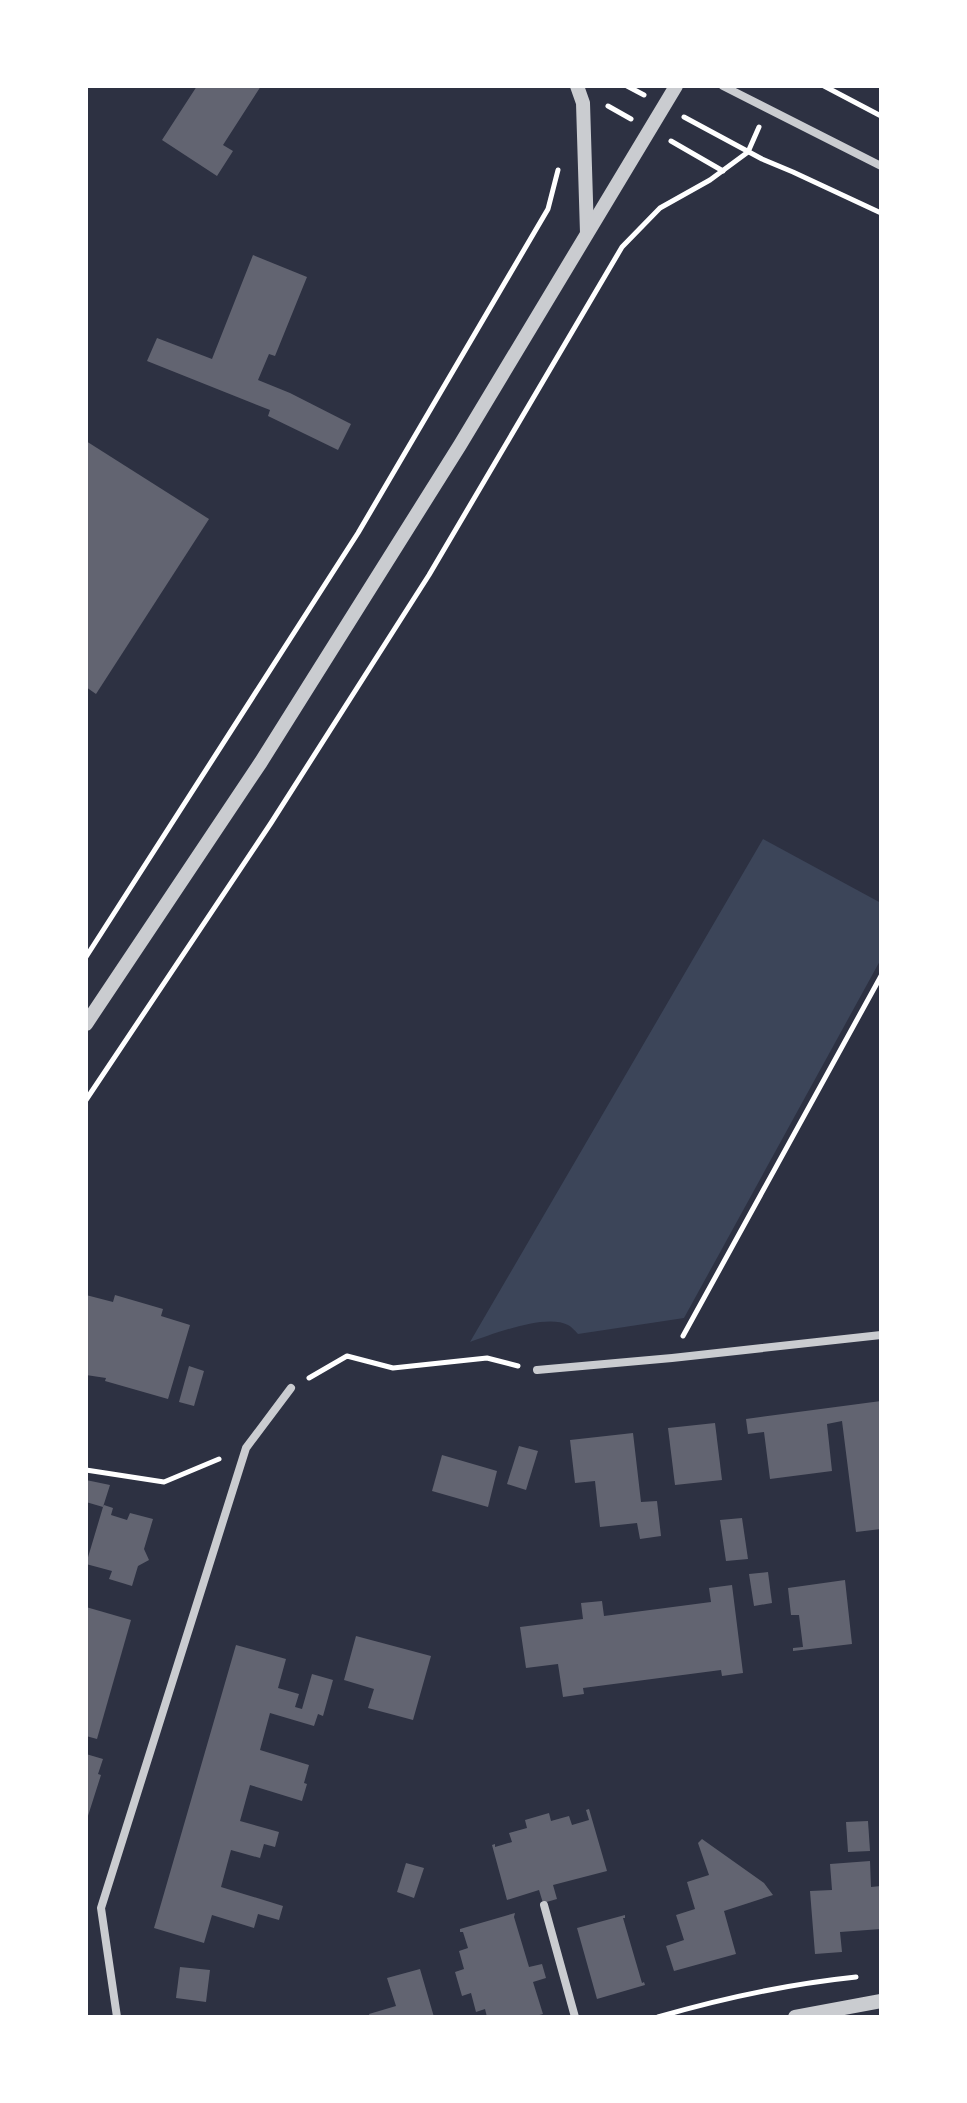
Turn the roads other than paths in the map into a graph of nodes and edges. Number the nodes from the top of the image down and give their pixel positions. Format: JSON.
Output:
{"nodes":[{"id":1,"x":577,"y":86,"type":"edge"},
{"id":2,"x":676,"y":86,"type":"edge"},
{"id":3,"x":723,"y":86,"type":"edge"},
{"id":4,"x":881,"y":166,"type":"edge"},
{"id":5,"x":587,"y":234,"type":"junction"},
{"id":6,"x":86,"y":1024,"type":"edge"},
{"id":7,"x":881,"y":1335,"type":"edge"},
{"id":8,"x":537,"y":1370,"type":"road end"},
{"id":9,"x":291,"y":1388,"type":"road end"},
{"id":10,"x":544,"y":1905,"type":"dead end"},
{"id":11,"x":881,"y":2001,"type":"edge"},
{"id":12,"x":117,"y":2017,"type":"edge"},
{"id":13,"x":575,"y":2017,"type":"edge"},
{"id":14,"x":795,"y":2017,"type":"edge"}],
"edges":[{"from":1,"to":5,"type":"street"},
{"from":2,"to":5,"type":"street"},
{"from":3,"to":4,"type":"street"},
{"from":5,"to":6,"type":"street"},
{"from":7,"to":8,"type":"street"},
{"from":9,"to":12,"type":"street"},
{"from":10,"to":13,"type":"street"},
{"from":11,"to":14,"type":"street"}]}
